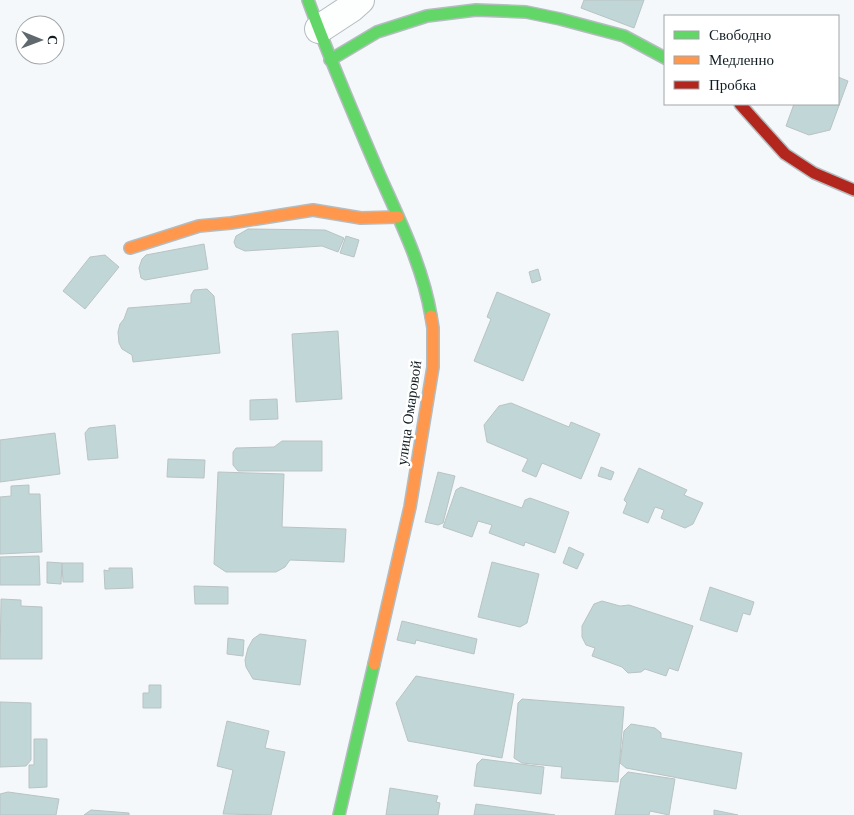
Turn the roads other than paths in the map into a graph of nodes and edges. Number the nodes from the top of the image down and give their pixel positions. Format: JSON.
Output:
{"nodes":[{"id":1,"x":308,"y":0,"type":"edge"},
{"id":2,"x":360,"y":0,"type":"edge"},
{"id":3,"x":319,"y":29,"type":"junction"},
{"id":4,"x":664,"y":57,"type":"edge"},
{"id":5,"x":330,"y":60,"type":"junction"},
{"id":6,"x":741,"y":105,"type":"edge"},
{"id":7,"x":854,"y":190,"type":"edge"},
{"id":8,"x":398,"y":217,"type":"junction"},
{"id":9,"x":130,"y":248,"type":"dead end"},
{"id":10,"x":339,"y":815,"type":"edge"}],
"edges":[{"from":1,"to":3,"type":"street","name":"улица Омаровой"},
{"from":2,"to":3,"type":"street"},
{"from":3,"to":5,"type":"street","name":"улица Омаровой"},
{"from":4,"to":5,"type":"street"},
{"from":5,"to":8,"type":"street","name":"улица Омаровой"},
{"from":6,"to":7,"type":"street"},
{"from":8,"to":9,"type":"street"},
{"from":8,"to":10,"type":"street","name":"улица Омаровой"}]}
